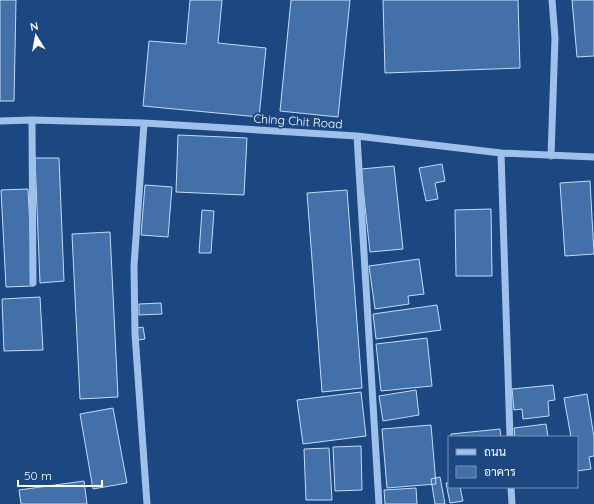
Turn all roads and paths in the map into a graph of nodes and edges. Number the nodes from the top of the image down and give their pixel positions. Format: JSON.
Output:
{"nodes":[{"id":1,"x":552,"y":0,"type":"edge"},
{"id":2,"x":32,"y":120,"type":"junction"},
{"id":3,"x":0,"y":122,"type":"edge"},
{"id":4,"x":144,"y":123,"type":"junction"},
{"id":5,"x":357,"y":136,"type":"junction"},
{"id":6,"x":501,"y":153,"type":"junction"},
{"id":7,"x":551,"y":156,"type":"junction"},
{"id":8,"x":594,"y":157,"type":"edge"},
{"id":9,"x":34,"y":283,"type":"dead end"},
{"id":10,"x":510,"y":436,"type":"edge"},
{"id":11,"x":511,"y":488,"type":"edge"},
{"id":12,"x":147,"y":504,"type":"edge"},
{"id":13,"x":379,"y":504,"type":"edge"},
{"id":14,"x":512,"y":504,"type":"edge"}],
"edges":[{"from":1,"to":7,"type":"street"},
{"from":2,"to":3,"type":"street","name":"Ching Chit Road"},
{"from":2,"to":4,"type":"street","name":"Ching Chit Road"},
{"from":2,"to":9,"type":"street"},
{"from":4,"to":5,"type":"street","name":"Ching Chit Road"},
{"from":4,"to":12,"type":"street"},
{"from":5,"to":6,"type":"street","name":"Ching Chit Road"},
{"from":5,"to":13,"type":"street"},
{"from":6,"to":7,"type":"street","name":"Ching Chit Road"},
{"from":6,"to":10,"type":"street"},
{"from":7,"to":8,"type":"street","name":"Ching Chit Road"},
{"from":11,"to":14,"type":"street"}]}
